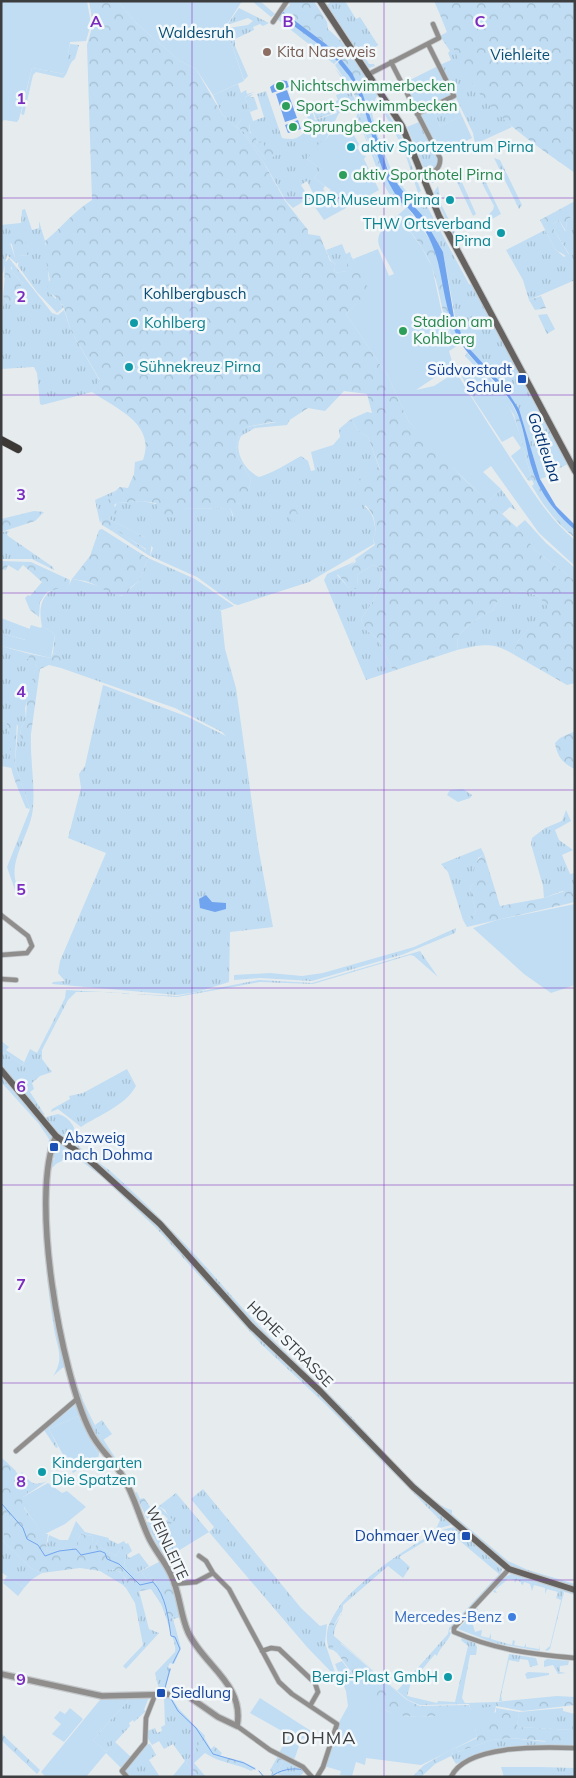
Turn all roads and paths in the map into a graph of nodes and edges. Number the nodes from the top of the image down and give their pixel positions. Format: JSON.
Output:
{"nodes":[{"id":1,"x":287,"y":1,"type":"edge"},
{"id":2,"x":324,"y":2,"type":"edge"},
{"id":3,"x":274,"y":20,"type":"dead end"},
{"id":4,"x":433,"y":24,"type":"dead end"},
{"id":5,"x":428,"y":44,"type":"junction"},
{"id":6,"x":391,"y":62,"type":"junction"},
{"id":7,"x":369,"y":74,"type":"junction"},
{"id":8,"x":417,"y":114,"type":"junction"},
{"id":9,"x":423,"y":177,"type":"junction"},
{"id":10,"x":1,"y":443,"type":"edge"},
{"id":11,"x":18,"y":449,"type":"dead end"},
{"id":12,"x":575,"y":471,"type":"edge"},
{"id":13,"x":1,"y":915,"type":"edge"},
{"id":14,"x":1,"y":955,"type":"edge"},
{"id":15,"x":1,"y":979,"type":"edge"},
{"id":16,"x":16,"y":980,"type":"dead end"},
{"id":17,"x":1,"y":1070,"type":"edge"},
{"id":18,"x":56,"y":1136,"type":"junction"},
{"id":19,"x":77,"y":1399,"type":"junction"},
{"id":20,"x":16,"y":1451,"type":"dead end"},
{"id":21,"x":199,"y":1556,"type":"dead end"},
{"id":22,"x":509,"y":1569,"type":"junction"},
{"id":23,"x":213,"y":1573,"type":"junction"},
{"id":24,"x":174,"y":1584,"type":"junction"},
{"id":25,"x":575,"y":1590,"type":"edge"},
{"id":26,"x":262,"y":1651,"type":"junction"},
{"id":27,"x":575,"y":1658,"type":"edge"},
{"id":28,"x":1,"y":1674,"type":"edge"},
{"id":29,"x":155,"y":1695,"type":"junction"},
{"id":30,"x":310,"y":1706,"type":"junction"},
{"id":31,"x":237,"y":1726,"type":"junction"},
{"id":32,"x":575,"y":1748,"type":"edge"},
{"id":33,"x":127,"y":1777,"type":"edge"},
{"id":34,"x":312,"y":1777,"type":"edge"},
{"id":35,"x":317,"y":1777,"type":"edge"},
{"id":36,"x":451,"y":1777,"type":"edge"}],
"edges":[{"from":1,"to":3,"type":"street"},
{"from":2,"to":7,"type":"main road"},
{"from":4,"to":5,"type":"street"},
{"from":5,"to":6,"type":"street"},
{"from":5,"to":8,"type":"street"},
{"from":6,"to":7,"type":"street"},
{"from":6,"to":8,"type":"street"},
{"from":7,"to":9,"type":"main road"},
{"from":8,"to":9,"type":"street"},
{"from":9,"to":12,"type":"main road"},
{"from":10,"to":11,"type":"highway"},
{"from":13,"to":14,"type":"street"},
{"from":15,"to":16,"type":"street"},
{"from":17,"to":18,"type":"main road","name":"HOHE STRASSE"},
{"from":18,"to":19,"type":"street","name":"WEINLEITE"},
{"from":18,"to":22,"type":"main road","name":"HOHE STRASSE"},
{"from":19,"to":20,"type":"street"},
{"from":19,"to":24,"type":"street","name":"WEINLEITE"},
{"from":21,"to":23,"type":"street"},
{"from":22,"to":25,"type":"main road","name":"HOHE STRASSE"},
{"from":22,"to":27,"type":"street"},
{"from":23,"to":24,"type":"street"},
{"from":23,"to":26,"type":"street"},
{"from":24,"to":31,"type":"street","name":"WEINLEITE"},
{"from":26,"to":30,"type":"street"},
{"from":26,"to":30,"type":"street"},
{"from":28,"to":29,"type":"street"},
{"from":29,"to":31,"type":"street"},
{"from":29,"to":33,"type":"street"},
{"from":30,"to":35,"type":"street"},
{"from":31,"to":34,"type":"street"},
{"from":32,"to":36,"type":"street"}]}
